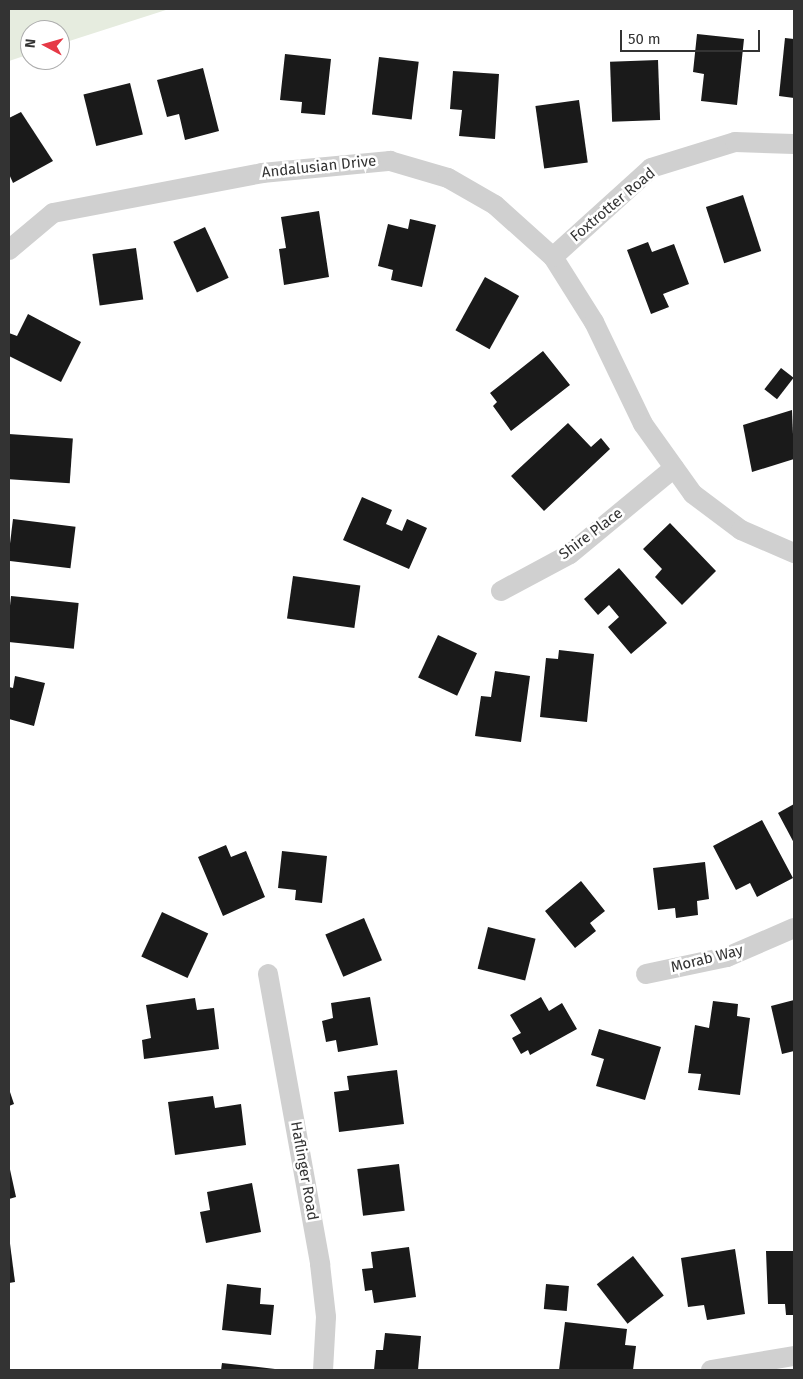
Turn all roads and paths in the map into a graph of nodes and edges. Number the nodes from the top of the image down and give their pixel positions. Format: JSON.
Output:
{"nodes":[{"id":1,"x":794,"y":144,"type":"edge"},
{"id":2,"x":9,"y":250,"type":"edge"},
{"id":3,"x":553,"y":257,"type":"junction"},
{"id":4,"x":674,"y":468,"type":"junction"},
{"id":5,"x":794,"y":553,"type":"edge"},
{"id":6,"x":501,"y":591,"type":"dead end"},
{"id":7,"x":794,"y":928,"type":"edge"},
{"id":8,"x":268,"y":974,"type":"dead end"},
{"id":9,"x":646,"y":974,"type":"dead end"},
{"id":10,"x":794,"y":1356,"type":"edge"},
{"id":11,"x":323,"y":1370,"type":"edge"},
{"id":12,"x":711,"y":1370,"type":"edge"}],
"edges":[{"from":1,"to":3,"type":"street","name":"Foxtrotter Road"},
{"from":2,"to":3,"type":"street","name":"Andalusian Drive"},
{"from":3,"to":4,"type":"street","name":"Andalusian Drive"},
{"from":4,"to":5,"type":"street","name":"Andalusian Drive"},
{"from":4,"to":6,"type":"street","name":"Shire Place"},
{"from":7,"to":9,"type":"street","name":"Morab Way"},
{"from":8,"to":11,"type":"street","name":"Haflinger Road"},
{"from":10,"to":12,"type":"street"}]}
